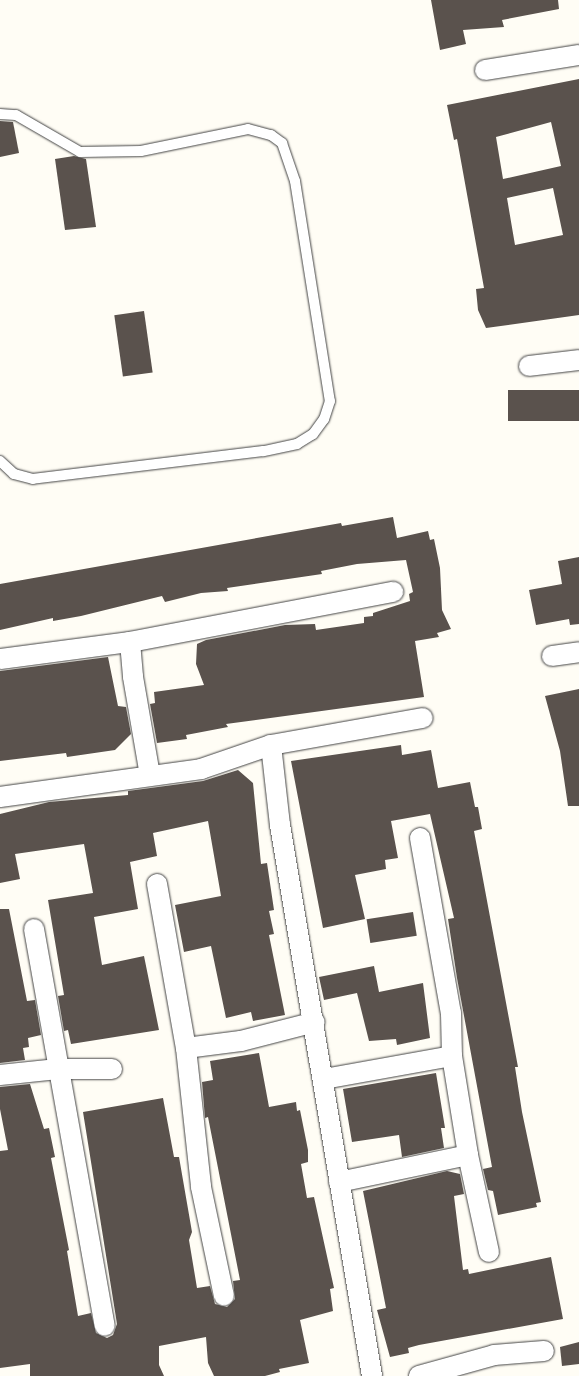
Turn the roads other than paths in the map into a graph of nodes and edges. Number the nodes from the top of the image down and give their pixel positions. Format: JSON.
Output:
{"nodes":[{"id":1,"x":579,"y":55,"type":"edge"},
{"id":2,"x":485,"y":70,"type":"dead end"},
{"id":3,"x":0,"y":114,"type":"edge"},
{"id":4,"x":579,"y":360,"type":"edge"},
{"id":5,"x":529,"y":366,"type":"dead end"},
{"id":6,"x":0,"y":461,"type":"edge"},
{"id":7,"x":393,"y":592,"type":"dead end"},
{"id":8,"x":130,"y":642,"type":"junction"},
{"id":9,"x":579,"y":652,"type":"edge"},
{"id":10,"x":552,"y":656,"type":"dead end"},
{"id":11,"x":0,"y":659,"type":"edge"},
{"id":12,"x":423,"y":718,"type":"dead end"},
{"id":13,"x":271,"y":745,"type":"junction"},
{"id":14,"x":150,"y":776,"type":"junction"},
{"id":15,"x":0,"y":797,"type":"edge"},
{"id":16,"x":420,"y":838,"type":"dead end"},
{"id":17,"x":157,"y":884,"type":"dead end"},
{"id":18,"x":34,"y":928,"type":"dead end"},
{"id":19,"x":315,"y":1022,"type":"junction"},
{"id":20,"x":186,"y":1048,"type":"junction"},
{"id":21,"x":452,"y":1056,"type":"junction"},
{"id":22,"x":58,"y":1069,"type":"junction"},
{"id":23,"x":112,"y":1069,"type":"dead end"},
{"id":24,"x":0,"y":1075,"type":"edge"},
{"id":25,"x":324,"y":1079,"type":"junction"},
{"id":26,"x":468,"y":1155,"type":"junction"},
{"id":27,"x":339,"y":1182,"type":"junction"},
{"id":28,"x":489,"y":1252,"type":"dead end"},
{"id":29,"x":224,"y":1296,"type":"dead end"},
{"id":30,"x":105,"y":1326,"type":"dead end"},
{"id":31,"x":544,"y":1351,"type":"dead end"},
{"id":32,"x":372,"y":1376,"type":"edge"},
{"id":33,"x":419,"y":1376,"type":"edge"}],
"edges":[{"from":1,"to":2,"type":"street"},
{"from":3,"to":6,"type":"lane"},
{"from":4,"to":5,"type":"street"},
{"from":7,"to":8,"type":"street"},
{"from":8,"to":11,"type":"street"},
{"from":8,"to":14,"type":"street"},
{"from":9,"to":10,"type":"street"},
{"from":12,"to":13,"type":"street"},
{"from":13,"to":14,"type":"street"},
{"from":13,"to":19,"type":"street"},
{"from":14,"to":15,"type":"street"},
{"from":16,"to":21,"type":"street"},
{"from":17,"to":20,"type":"street"},
{"from":18,"to":22,"type":"street"},
{"from":19,"to":20,"type":"street"},
{"from":19,"to":25,"type":"street"},
{"from":20,"to":29,"type":"street"},
{"from":21,"to":25,"type":"street"},
{"from":21,"to":26,"type":"street"},
{"from":22,"to":23,"type":"street"},
{"from":22,"to":24,"type":"street"},
{"from":22,"to":30,"type":"street"},
{"from":25,"to":27,"type":"street"},
{"from":26,"to":27,"type":"street"},
{"from":26,"to":28,"type":"street"},
{"from":27,"to":32,"type":"street"},
{"from":31,"to":33,"type":"street"}]}
